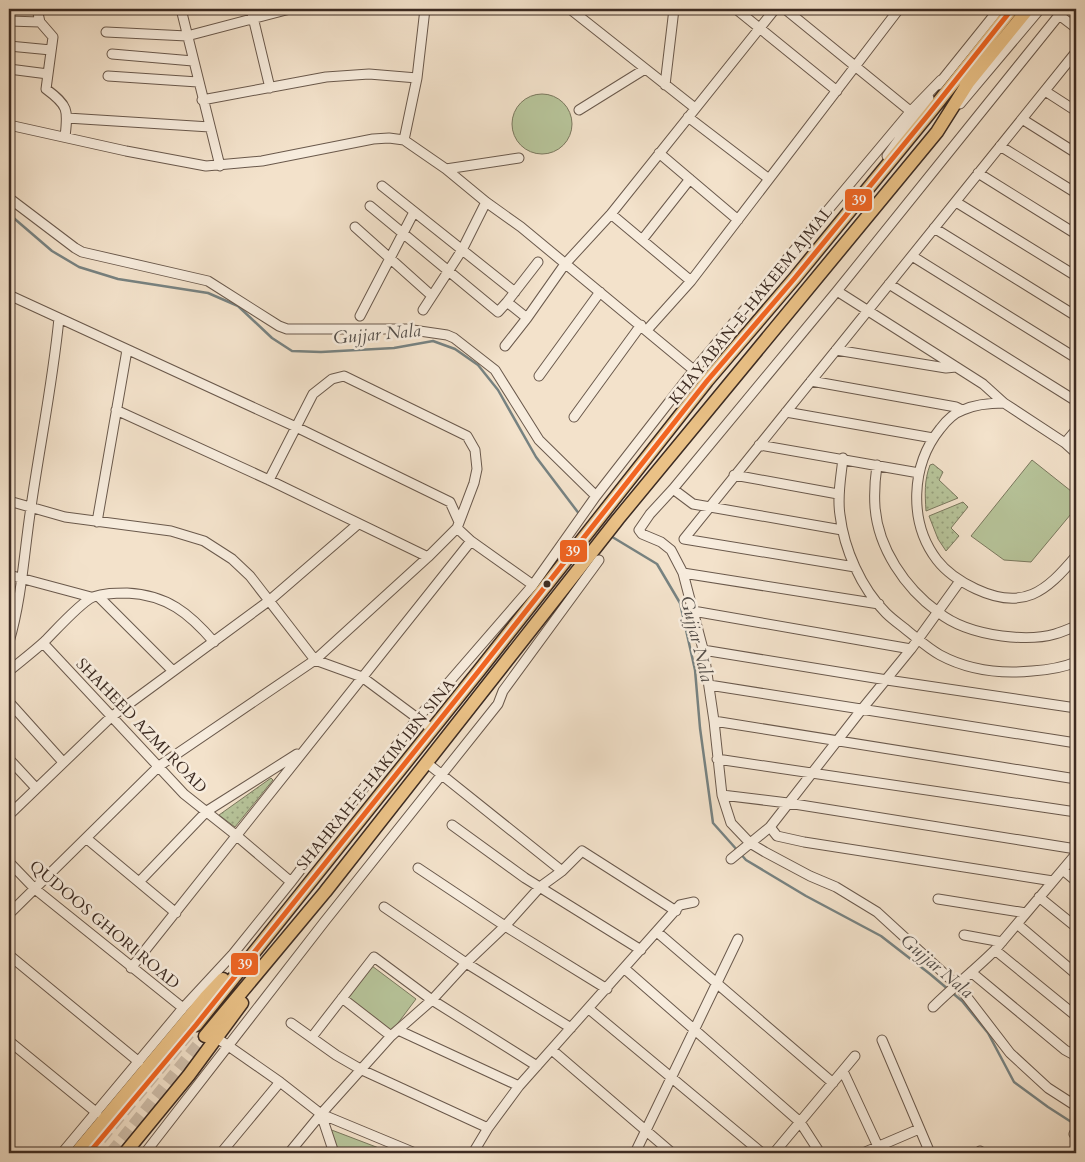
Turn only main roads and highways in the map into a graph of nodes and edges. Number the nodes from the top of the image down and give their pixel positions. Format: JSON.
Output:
{"nodes":[{"id":1,"x":1012,"y":9,"type":"edge"},
{"id":2,"x":1028,"y":9,"type":"edge"},
{"id":3,"x":580,"y":544,"type":"joint"},
{"id":4,"x":595,"y":558,"type":"joint"},
{"id":5,"x":278,"y":920,"type":"junction"},
{"id":6,"x":196,"y":1025,"type":"tunnel mouth"},
{"id":7,"x":76,"y":1153,"type":"edge"},
{"id":8,"x":125,"y":1153,"type":"edge"}],
"edges":[{"from":1,"to":3,"type":"highway","name":"KHAYABAN-E-HAKEEM AJMAL"},
{"from":2,"to":4,"type":"highway","name":"KHAYABAN-E-HAKEEM AJMAL"},
{"from":3,"to":5,"type":"highway","name":"SHAHRAH-E-HAKIM IBN SINA"},
{"from":4,"to":8,"type":"highway","name":"SHAHRAH-E-HAKIM IBN SINA"},
{"from":5,"to":6,"type":"highway","name":"SHAHRAH-E-HAKIM IBN SINA"},
{"from":5,"to":7,"type":"highway"}]}
